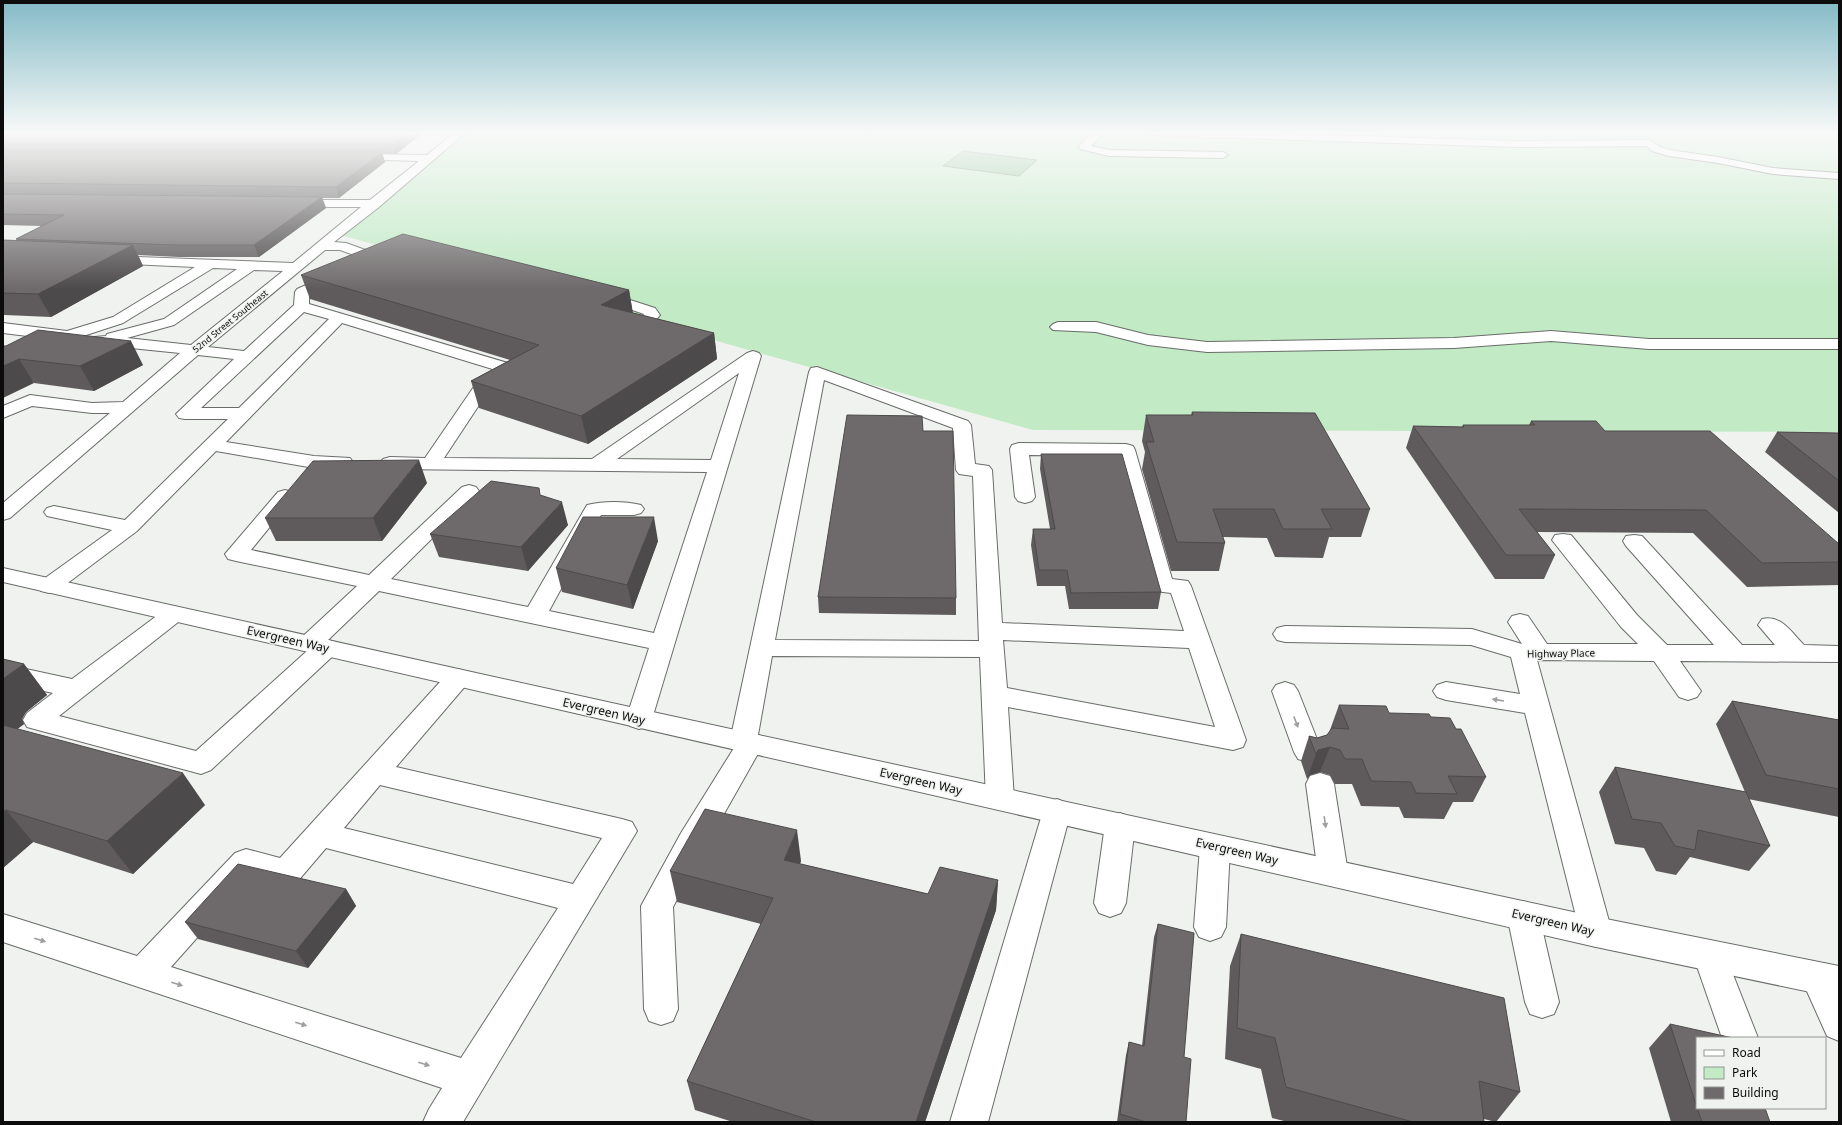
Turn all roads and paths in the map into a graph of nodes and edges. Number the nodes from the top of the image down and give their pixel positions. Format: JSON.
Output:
{"nodes":[{"id":1,"x":398,"y":184,"type":"edge"},
{"id":2,"x":280,"y":202,"type":"edge"},
{"id":3,"x":375,"y":204,"type":"junction"},
{"id":4,"x":323,"y":246,"type":"junction"},
{"id":5,"x":97,"y":260,"type":"edge"},
{"id":6,"x":210,"y":264,"type":"junction"},
{"id":7,"x":250,"y":266,"type":"junction"},
{"id":8,"x":296,"y":267,"type":"junction"},
{"id":9,"x":586,"y":290,"type":"edge"},
{"id":10,"x":301,"y":306,"type":"junction"},
{"id":11,"x":340,"y":317,"type":"junction"},
{"id":12,"x":644,"y":325,"type":"edge"},
{"id":13,"x":1058,"y":327,"type":"dead end"},
{"id":14,"x":5,"y":329,"type":"edge"},
{"id":15,"x":64,"y":329,"type":"junction"},
{"id":16,"x":43,"y":333,"type":"junction"},
{"id":17,"x":101,"y":340,"type":"junction"},
{"id":18,"x":20,"y":344,"type":"edge"},
{"id":19,"x":1839,"y":344,"type":"edge"},
{"id":20,"x":193,"y":350,"type":"junction"},
{"id":21,"x":248,"y":356,"type":"junction"},
{"id":22,"x":127,"y":407,"type":"junction"},
{"id":23,"x":3,"y":413,"type":"edge"},
{"id":24,"x":244,"y":413,"type":"junction"},
{"id":25,"x":212,"y":445,"type":"junction"},
{"id":26,"x":314,"y":462,"type":"junction"},
{"id":27,"x":431,"y":463,"type":"junction"},
{"id":28,"x":596,"y":465,"type":"junction"},
{"id":29,"x":718,"y":466,"type":"junction"},
{"id":30,"x":470,"y":491,"type":"dead end"},
{"id":31,"x":1024,"y":497,"type":"dead end"},
{"id":32,"x":634,"y":509,"type":"dead end"},
{"id":33,"x":54,"y":512,"type":"dead end"},
{"id":34,"x":3,"y":514,"type":"edge"},
{"id":35,"x":130,"y":527,"type":"junction"},
{"id":36,"x":1563,"y":540,"type":"dead end"},
{"id":37,"x":1634,"y":541,"type":"dead end"},
{"id":38,"x":3,"y":576,"type":"edge"},
{"id":39,"x":374,"y":582,"type":"junction"},
{"id":40,"x":49,"y":586,"type":"junction"},
{"id":41,"x":174,"y":614,"type":"junction"},
{"id":42,"x":535,"y":616,"type":"junction"},
{"id":43,"x":1520,"y":622,"type":"dead end"},
{"id":44,"x":1770,"y":625,"type":"dead end"},
{"id":45,"x":1285,"y":634,"type":"dead end"},
{"id":46,"x":991,"y":640,"type":"junction"},
{"id":47,"x":1199,"y":640,"type":"junction"},
{"id":48,"x":662,"y":643,"type":"junction"},
{"id":49,"x":318,"y":646,"type":"junction"},
{"id":50,"x":761,"y":648,"type":"junction"},
{"id":51,"x":1531,"y":652,"type":"junction"},
{"id":52,"x":1661,"y":653,"type":"junction"},
{"id":53,"x":1735,"y":653,"type":"junction"},
{"id":54,"x":1798,"y":654,"type":"junction"},
{"id":55,"x":1839,"y":654,"type":"edge"},
{"id":56,"x":3,"y":672,"type":"edge"},
{"id":57,"x":458,"y":678,"type":"junction"},
{"id":58,"x":76,"y":689,"type":"junction"},
{"id":59,"x":1284,"y":691,"type":"dead end"},
{"id":60,"x":1446,"y":691,"type":"dead end"},
{"id":61,"x":1688,"y":691,"type":"dead end"},
{"id":62,"x":994,"y":695,"type":"junction"},
{"id":63,"x":1537,"y":706,"type":"junction"},
{"id":64,"x":638,"y":719,"type":"junction"},
{"id":65,"x":747,"y":742,"type":"junction"},
{"id":66,"x":1308,"y":752,"type":"dead end"},
{"id":67,"x":375,"y":773,"type":"junction"},
{"id":68,"x":1320,"y":784,"type":"dead end"},
{"id":69,"x":1000,"y":799,"type":"junction"},
{"id":70,"x":1057,"y":811,"type":"junction"},
{"id":71,"x":1120,"y":825,"type":"junction"},
{"id":72,"x":320,"y":834,"type":"junction"},
{"id":73,"x":1215,"y":847,"type":"junction"},
{"id":74,"x":1333,"y":873,"type":"junction"},
{"id":75,"x":580,"y":900,"type":"junction"},
{"id":76,"x":1110,"y":903,"type":"dead end"},
{"id":77,"x":1523,"y":916,"type":"junction"},
{"id":78,"x":1210,"y":927,"type":"dead end"},
{"id":79,"x":3,"y":928,"type":"edge"},
{"id":80,"x":1596,"y":932,"type":"junction"},
{"id":81,"x":1709,"y":955,"type":"junction"},
{"id":82,"x":143,"y":973,"type":"junction"},
{"id":83,"x":1828,"y":980,"type":"edge"},
{"id":84,"x":1542,"y":1002,"type":"dead end"},
{"id":85,"x":661,"y":1009,"type":"dead end"},
{"id":86,"x":1839,"y":1024,"type":"edge"},
{"id":87,"x":1740,"y":1037,"type":"edge"},
{"id":88,"x":469,"y":1079,"type":"junction"},
{"id":89,"x":442,"y":1122,"type":"edge"},
{"id":90,"x":969,"y":1122,"type":"edge"}],
"edges":[{"from":1,"to":3,"type":"street","name":"52nd Street Southeast"},
{"from":2,"to":3,"type":"street"},
{"from":3,"to":4,"type":"street","name":"52nd Street Southeast"},
{"from":4,"to":8,"type":"street","name":"52nd Street Southeast"},
{"from":4,"to":10,"type":"street"},
{"from":5,"to":6,"type":"street"},
{"from":6,"to":7,"type":"street"},
{"from":6,"to":15,"type":"street"},
{"from":7,"to":8,"type":"street"},
{"from":7,"to":17,"type":"street"},
{"from":8,"to":20,"type":"street","name":"52nd Street Southeast"},
{"from":9,"to":12,"type":"street"},
{"from":10,"to":11,"type":"street"},
{"from":10,"to":21,"type":"street"},
{"from":11,"to":24,"type":"street"},
{"from":11,"to":27,"type":"street"},
{"from":13,"to":19,"type":"street"},
{"from":14,"to":16,"type":"street"},
{"from":15,"to":16,"type":"street"},
{"from":15,"to":17,"type":"street"},
{"from":16,"to":18,"type":"street"},
{"from":17,"to":20,"type":"street"},
{"from":20,"to":21,"type":"street"},
{"from":20,"to":22,"type":"street","name":"52nd Street Southeast"},
{"from":21,"to":24,"type":"street"},
{"from":22,"to":23,"type":"street"},
{"from":22,"to":34,"type":"street","name":"52nd Street Southeast"},
{"from":24,"to":25,"type":"street"},
{"from":25,"to":26,"type":"street"},
{"from":25,"to":35,"type":"street"},
{"from":26,"to":27,"type":"street"},
{"from":26,"to":39,"type":"street"},
{"from":27,"to":28,"type":"street"},
{"from":28,"to":29,"type":"street"},
{"from":28,"to":29,"type":"street"},
{"from":29,"to":48,"type":"street"},
{"from":30,"to":39,"type":"street"},
{"from":31,"to":47,"type":"street"},
{"from":32,"to":42,"type":"street"},
{"from":33,"to":35,"type":"street"},
{"from":35,"to":40,"type":"street"},
{"from":36,"to":52,"type":"street"},
{"from":37,"to":53,"type":"street"},
{"from":38,"to":40,"type":"street","name":"Evergreen Way"},
{"from":39,"to":42,"type":"street"},
{"from":39,"to":49,"type":"street"},
{"from":40,"to":41,"type":"street","name":"Evergreen Way"},
{"from":41,"to":49,"type":"street","name":"Evergreen Way"},
{"from":41,"to":58,"type":"street"},
{"from":42,"to":48,"type":"street"},
{"from":43,"to":51,"type":"street"},
{"from":44,"to":54,"type":"street"},
{"from":45,"to":51,"type":"street"},
{"from":46,"to":47,"type":"street"},
{"from":46,"to":50,"type":"street"},
{"from":46,"to":50,"type":"street"},
{"from":46,"to":62,"type":"street"},
{"from":47,"to":62,"type":"street"},
{"from":48,"to":64,"type":"street"},
{"from":49,"to":57,"type":"street","name":"Evergreen Way"},
{"from":49,"to":58,"type":"street"},
{"from":50,"to":65,"type":"street"},
{"from":51,"to":52,"type":"street","name":"Highway Place"},
{"from":51,"to":63,"type":"street","name":"Highway Place"},
{"from":52,"to":53,"type":"street","name":"Highway Place"},
{"from":52,"to":61,"type":"street"},
{"from":53,"to":54,"type":"street","name":"Highway Place"},
{"from":54,"to":55,"type":"street","name":"Highway Place"},
{"from":56,"to":58,"type":"street"},
{"from":57,"to":64,"type":"street","name":"Evergreen Way"},
{"from":57,"to":67,"type":"street"},
{"from":59,"to":66,"type":"street","one_way":true},
{"from":63,"to":60,"type":"street","one_way":true},
{"from":62,"to":69,"type":"street"},
{"from":63,"to":80,"type":"street","name":"Highway Place"},
{"from":64,"to":65,"type":"street","name":"Evergreen Way"},
{"from":65,"to":69,"type":"street","name":"Evergreen Way"},
{"from":65,"to":85,"type":"street"},
{"from":67,"to":72,"type":"street"},
{"from":67,"to":75,"type":"street"},
{"from":68,"to":74,"type":"street","one_way":true},
{"from":69,"to":70,"type":"street","name":"Evergreen Way"},
{"from":70,"to":71,"type":"street","name":"Evergreen Way"},
{"from":70,"to":90,"type":"street"},
{"from":71,"to":73,"type":"street","name":"Evergreen Way"},
{"from":71,"to":76,"type":"street"},
{"from":72,"to":75,"type":"street"},
{"from":72,"to":82,"type":"street"},
{"from":73,"to":74,"type":"street","name":"Evergreen Way"},
{"from":73,"to":78,"type":"street"},
{"from":74,"to":77,"type":"street","name":"Evergreen Way"},
{"from":75,"to":88,"type":"street"},
{"from":77,"to":80,"type":"street","name":"Evergreen Way"},
{"from":77,"to":84,"type":"street"},
{"from":79,"to":82,"type":"street","one_way":true},
{"from":80,"to":81,"type":"street","name":"Evergreen Way"},
{"from":81,"to":83,"type":"street","name":"Evergreen Way"},
{"from":81,"to":87,"type":"street"},
{"from":82,"to":88,"type":"street","one_way":true},
{"from":83,"to":86,"type":"street"},
{"from":88,"to":89,"type":"street"}]}
